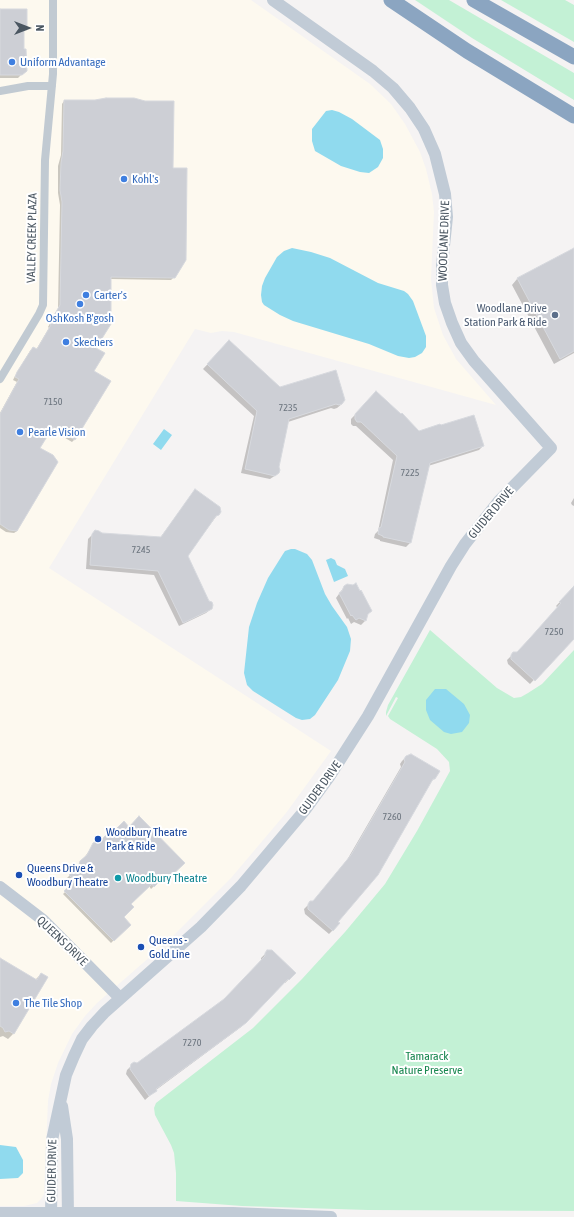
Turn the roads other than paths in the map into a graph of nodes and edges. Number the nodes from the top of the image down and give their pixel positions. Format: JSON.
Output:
{"nodes":[{"id":1,"x":53,"y":0,"type":"edge"},
{"id":2,"x":274,"y":0,"type":"edge"},
{"id":3,"x":391,"y":0,"type":"edge"},
{"id":4,"x":474,"y":0,"type":"edge"},
{"id":5,"x":574,"y":57,"type":"edge"},
{"id":6,"x":52,"y":86,"type":"junction"},
{"id":7,"x":0,"y":91,"type":"edge"},
{"id":8,"x":574,"y":116,"type":"edge"},
{"id":9,"x":0,"y":379,"type":"edge"},
{"id":10,"x":552,"y":448,"type":"joint"},
{"id":11,"x":0,"y":888,"type":"edge"},
{"id":12,"x":120,"y":998,"type":"junction"},
{"id":13,"x":61,"y":1101,"type":"junction"},
{"id":14,"x":0,"y":1213,"type":"edge"},
{"id":15,"x":52,"y":1215,"type":"edge"},
{"id":16,"x":68,"y":1215,"type":"edge"},
{"id":17,"x":331,"y":1217,"type":"edge"}],
"edges":[{"from":1,"to":6,"type":"street","name":"VALLEY CREEK PLAZA"},
{"from":2,"to":10,"type":"street","name":"WOODLANE DRIVE"},
{"from":3,"to":8,"type":"highway"},
{"from":4,"to":5,"type":"highway"},
{"from":6,"to":7,"type":"street"},
{"from":6,"to":9,"type":"street","name":"VALLEY CREEK PLAZA"},
{"from":10,"to":12,"type":"street","name":"GUIDER DRIVE"},
{"from":11,"to":12,"type":"street","name":"QUEENS DRIVE"},
{"from":12,"to":13,"type":"street","name":"GUIDER DRIVE"},
{"from":13,"to":15,"type":"street","name":"GUIDER DRIVE"},
{"from":13,"to":16,"type":"street","name":"GUIDER DRIVE"},
{"from":14,"to":15,"type":"street"},
{"from":15,"to":16,"type":"street"},
{"from":16,"to":17,"type":"street"}]}
